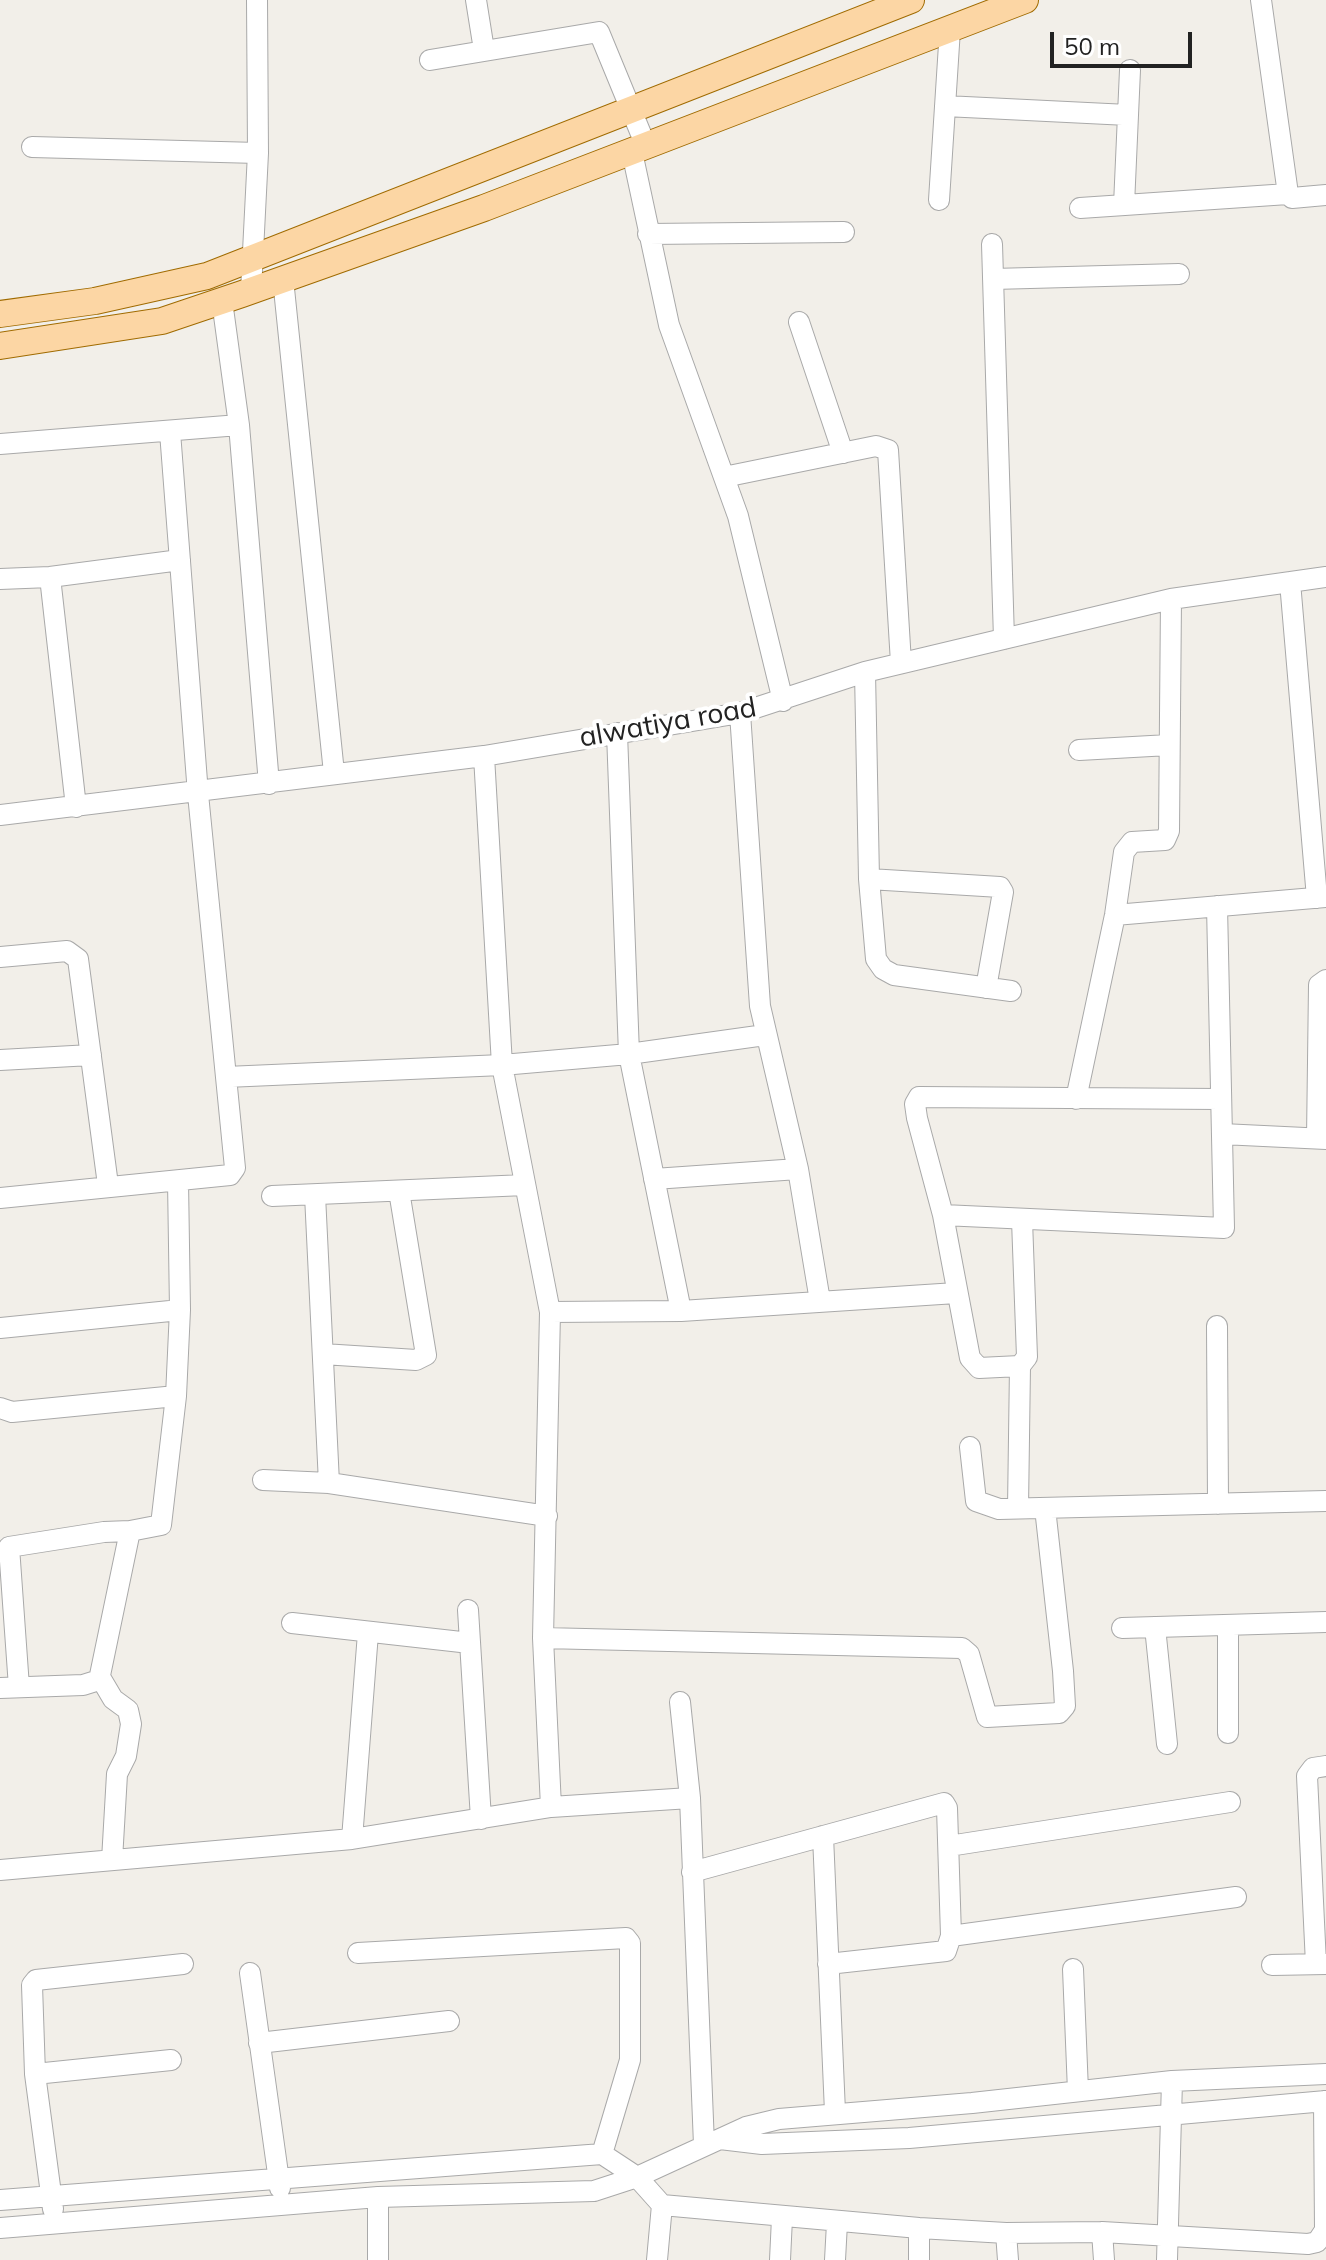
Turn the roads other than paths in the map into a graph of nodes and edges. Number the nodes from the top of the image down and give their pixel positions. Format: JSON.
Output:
{"nodes":[{"id":1,"x":257,"y":0,"type":"edge"},
{"id":2,"x":476,"y":0,"type":"edge"},
{"id":3,"x":911,"y":0,"type":"edge"},
{"id":4,"x":1025,"y":0,"type":"edge"},
{"id":5,"x":1261,"y":0,"type":"edge"},
{"id":6,"x":950,"y":29,"type":"junction"},
{"id":7,"x":484,"y":50,"type":"junction"},
{"id":8,"x":430,"y":60,"type":"dead end"},
{"id":9,"x":1130,"y":70,"type":"dead end"},
{"id":10,"x":945,"y":106,"type":"junction"},
{"id":11,"x":630,"y":111,"type":"junction"},
{"id":12,"x":1128,"y":115,"type":"junction"},
{"id":13,"x":32,"y":147,"type":"dead end"},
{"id":14,"x":639,"y":149,"type":"junction"},
{"id":15,"x":258,"y":153,"type":"junction"},
{"id":16,"x":1288,"y":194,"type":"junction"},
{"id":17,"x":1326,"y":195,"type":"edge"},
{"id":18,"x":939,"y":200,"type":"dead end"},
{"id":19,"x":1124,"y":205,"type":"junction"},
{"id":20,"x":1080,"y":208,"type":"dead end"},
{"id":21,"x":844,"y":232,"type":"dead end"},
{"id":22,"x":648,"y":234,"type":"junction"},
{"id":23,"x":992,"y":244,"type":"dead end"},
{"id":24,"x":250,"y":257,"type":"junction"},
{"id":25,"x":1179,"y":274,"type":"dead end"},
{"id":26,"x":283,"y":279,"type":"junction"},
{"id":27,"x":993,"y":279,"type":"junction"},
{"id":28,"x":251,"y":291,"type":"junction"},
{"id":29,"x":222,"y":301,"type":"junction"},
{"id":30,"x":0,"y":314,"type":"edge"},
{"id":31,"x":799,"y":322,"type":"dead end"},
{"id":32,"x":0,"y":346,"type":"edge"},
{"id":33,"x":239,"y":425,"type":"junction"},
{"id":34,"x":170,"y":432,"type":"junction"},
{"id":35,"x":0,"y":444,"type":"edge"},
{"id":36,"x":843,"y":453,"type":"junction"},
{"id":37,"x":724,"y":477,"type":"junction"},
{"id":38,"x":180,"y":560,"type":"junction"},
{"id":39,"x":50,"y":577,"type":"junction"},
{"id":40,"x":1326,"y":577,"type":"edge"},
{"id":41,"x":0,"y":579,"type":"edge"},
{"id":42,"x":1290,"y":582,"type":"junction"},
{"id":43,"x":1171,"y":599,"type":"junction"},
{"id":44,"x":1004,"y":639,"type":"junction"},
{"id":45,"x":901,"y":663,"type":"junction"},
{"id":46,"x":865,"y":672,"type":"junction"},
{"id":47,"x":783,"y":701,"type":"junction"},
{"id":48,"x":740,"y":713,"type":"junction"},
{"id":49,"x":617,"y":733,"type":"junction"},
{"id":50,"x":1169,"y":745,"type":"junction"},
{"id":51,"x":1079,"y":750,"type":"dead end"},
{"id":52,"x":484,"y":756,"type":"junction"},
{"id":53,"x":334,"y":773,"type":"junction"},
{"id":54,"x":1316,"y":774,"type":"edge"},
{"id":55,"x":269,"y":784,"type":"junction"},
{"id":56,"x":198,"y":794,"type":"junction"},
{"id":57,"x":76,"y":807,"type":"junction"},
{"id":58,"x":0,"y":815,"type":"edge"},
{"id":59,"x":869,"y":879,"type":"junction"},
{"id":60,"x":1322,"y":897,"type":"edge"},
{"id":61,"x":1217,"y":906,"type":"junction"},
{"id":62,"x":1115,"y":915,"type":"junction"},
{"id":63,"x":0,"y":957,"type":"edge"},
{"id":64,"x":1326,"y":980,"type":"edge"},
{"id":65,"x":986,"y":988,"type":"junction"},
{"id":66,"x":1011,"y":991,"type":"dead end"},
{"id":67,"x":765,"y":1035,"type":"junction"},
{"id":68,"x":1322,"y":1052,"type":"edge"},
{"id":69,"x":629,"y":1054,"type":"junction"},
{"id":70,"x":91,"y":1055,"type":"junction"},
{"id":71,"x":0,"y":1060,"type":"edge"},
{"id":72,"x":502,"y":1065,"type":"junction"},
{"id":73,"x":226,"y":1077,"type":"junction"},
{"id":74,"x":1076,"y":1099,"type":"junction"},
{"id":75,"x":1220,"y":1099,"type":"junction"},
{"id":76,"x":1222,"y":1134,"type":"junction"},
{"id":77,"x":1322,"y":1139,"type":"edge"},
{"id":78,"x":798,"y":1169,"type":"junction"},
{"id":79,"x":654,"y":1179,"type":"junction"},
{"id":80,"x":178,"y":1181,"type":"junction"},
{"id":81,"x":108,"y":1185,"type":"junction"},
{"id":82,"x":525,"y":1185,"type":"junction"},
{"id":83,"x":399,"y":1191,"type":"junction"},
{"id":84,"x":315,"y":1195,"type":"junction"},
{"id":85,"x":272,"y":1196,"type":"dead end"},
{"id":86,"x":0,"y":1198,"type":"edge"},
{"id":87,"x":943,"y":1215,"type":"junction"},
{"id":88,"x":1022,"y":1220,"type":"junction"},
{"id":89,"x":956,"y":1293,"type":"junction"},
{"id":90,"x":820,"y":1301,"type":"junction"},
{"id":91,"x":180,"y":1310,"type":"junction"},
{"id":92,"x":681,"y":1311,"type":"junction"},
{"id":93,"x":550,"y":1312,"type":"junction"},
{"id":94,"x":1217,"y":1326,"type":"dead end"},
{"id":95,"x":0,"y":1328,"type":"edge"},
{"id":96,"x":323,"y":1354,"type":"junction"},
{"id":97,"x":1020,"y":1366,"type":"junction"},
{"id":98,"x":176,"y":1396,"type":"junction"},
{"id":99,"x":0,"y":1408,"type":"edge"},
{"id":100,"x":970,"y":1447,"type":"dead end"},
{"id":101,"x":263,"y":1480,"type":"dead end"},
{"id":102,"x":329,"y":1483,"type":"junction"},
{"id":103,"x":1326,"y":1501,"type":"edge"},
{"id":104,"x":1218,"y":1504,"type":"junction"},
{"id":105,"x":1018,"y":1508,"type":"junction"},
{"id":106,"x":1045,"y":1508,"type":"junction"},
{"id":107,"x":547,"y":1516,"type":"junction"},
{"id":108,"x":130,"y":1531,"type":"junction"},
{"id":109,"x":468,"y":1610,"type":"dead end"},
{"id":110,"x":1326,"y":1622,"type":"edge"},
{"id":111,"x":292,"y":1623,"type":"dead end"},
{"id":112,"x":1228,"y":1625,"type":"junction"},
{"id":113,"x":1155,"y":1627,"type":"junction"},
{"id":114,"x":1122,"y":1628,"type":"dead end"},
{"id":115,"x":368,"y":1633,"type":"junction"},
{"id":116,"x":543,"y":1638,"type":"junction"},
{"id":117,"x":470,"y":1643,"type":"junction"},
{"id":118,"x":100,"y":1677,"type":"junction"},
{"id":119,"x":9,"y":1687,"type":"edge"},
{"id":120,"x":680,"y":1702,"type":"dead end"},
{"id":121,"x":1228,"y":1733,"type":"dead end"},
{"id":122,"x":1167,"y":1744,"type":"dead end"},
{"id":123,"x":1326,"y":1766,"type":"edge"},
{"id":124,"x":690,"y":1798,"type":"junction"},
{"id":125,"x":1230,"y":1802,"type":"dead end"},
{"id":126,"x":551,"y":1807,"type":"junction"},
{"id":127,"x":481,"y":1819,"type":"junction"},
{"id":128,"x":823,"y":1836,"type":"junction"},
{"id":129,"x":352,"y":1839,"type":"junction"},
{"id":130,"x":949,"y":1846,"type":"junction"},
{"id":131,"x":112,"y":1860,"type":"junction"},
{"id":132,"x":0,"y":1870,"type":"edge"},
{"id":133,"x":692,"y":1872,"type":"junction"},
{"id":134,"x":1236,"y":1897,"type":"dead end"},
{"id":135,"x":951,"y":1936,"type":"junction"},
{"id":136,"x":358,"y":1953,"type":"dead end"},
{"id":137,"x":183,"y":1964,"type":"dead end"},
{"id":138,"x":828,"y":1964,"type":"junction"},
{"id":139,"x":1321,"y":1964,"type":"edge"},
{"id":140,"x":1272,"y":1965,"type":"dead end"},
{"id":141,"x":1073,"y":1969,"type":"dead end"},
{"id":142,"x":250,"y":1973,"type":"dead end"},
{"id":143,"x":449,"y":2021,"type":"dead end"},
{"id":144,"x":259,"y":2043,"type":"junction"},
{"id":145,"x":171,"y":2060,"type":"dead end"},
{"id":146,"x":35,"y":2074,"type":"junction"},
{"id":147,"x":1326,"y":2074,"type":"edge"},
{"id":148,"x":1172,"y":2081,"type":"junction"},
{"id":149,"x":1078,"y":2091,"type":"junction"},
{"id":150,"x":1325,"y":2101,"type":"edge"},
{"id":151,"x":835,"y":2112,"type":"junction"},
{"id":152,"x":1173,"y":2112,"type":"junction"},
{"id":153,"x":712,"y":2142,"type":"junction"},
{"id":154,"x":602,"y":2154,"type":"junction"},
{"id":155,"x":279,"y":2177,"type":"junction"},
{"id":156,"x":637,"y":2177,"type":"junction"},
{"id":157,"x":52,"y":2196,"type":"junction"},
{"id":158,"x":378,"y":2197,"type":"junction"},
{"id":159,"x":0,"y":2200,"type":"edge"},
{"id":160,"x":283,"y":2204,"type":"junction"},
{"id":161,"x":662,"y":2205,"type":"junction"},
{"id":162,"x":782,"y":2218,"type":"junction"},
{"id":163,"x":837,"y":2223,"type":"junction"},
{"id":164,"x":54,"y":2226,"type":"junction"},
{"id":165,"x":0,"y":2228,"type":"edge"},
{"id":166,"x":919,"y":2228,"type":"junction"},
{"id":167,"x":1102,"y":2232,"type":"junction"},
{"id":168,"x":1006,"y":2233,"type":"junction"},
{"id":169,"x":1167,"y":2235,"type":"junction"},
{"id":170,"x":378,"y":2260,"type":"edge"},
{"id":171,"x":657,"y":2260,"type":"edge"},
{"id":172,"x":780,"y":2260,"type":"edge"},
{"id":173,"x":835,"y":2260,"type":"edge"},
{"id":174,"x":919,"y":2260,"type":"edge"},
{"id":175,"x":1008,"y":2260,"type":"edge"},
{"id":176,"x":1104,"y":2260,"type":"edge"},
{"id":177,"x":1167,"y":2260,"type":"edge"}],
"edges":[{"from":1,"to":15,"type":"street"},
{"from":2,"to":7,"type":"street"},
{"from":3,"to":11,"type":"main road"},
{"from":4,"to":6,"type":"main road"},
{"from":5,"to":16,"type":"street"},
{"from":6,"to":10,"type":"street"},
{"from":6,"to":14,"type":"main road"},
{"from":7,"to":8,"type":"street"},
{"from":7,"to":11,"type":"street"},
{"from":9,"to":12,"type":"street"},
{"from":10,"to":12,"type":"street"},
{"from":10,"to":18,"type":"street"},
{"from":11,"to":14,"type":"street"},
{"from":11,"to":24,"type":"main road"},
{"from":12,"to":19,"type":"street"},
{"from":13,"to":15,"type":"street"},
{"from":14,"to":22,"type":"street"},
{"from":14,"to":26,"type":"main road"},
{"from":15,"to":24,"type":"street"},
{"from":16,"to":17,"type":"street"},
{"from":16,"to":19,"type":"street"},
{"from":19,"to":20,"type":"street"},
{"from":21,"to":22,"type":"street"},
{"from":22,"to":37,"type":"street"},
{"from":23,"to":27,"type":"street"},
{"from":24,"to":28,"type":"street"},
{"from":24,"to":30,"type":"main road"},
{"from":25,"to":27,"type":"street"},
{"from":26,"to":28,"type":"main road"},
{"from":26,"to":53,"type":"street"},
{"from":27,"to":44,"type":"street"},
{"from":28,"to":29,"type":"main road"},
{"from":29,"to":32,"type":"main road"},
{"from":29,"to":33,"type":"street"},
{"from":31,"to":36,"type":"street"},
{"from":33,"to":34,"type":"street"},
{"from":33,"to":55,"type":"street"},
{"from":34,"to":35,"type":"street"},
{"from":34,"to":38,"type":"street"},
{"from":36,"to":37,"type":"street"},
{"from":36,"to":45,"type":"street"},
{"from":37,"to":47,"type":"street"},
{"from":38,"to":39,"type":"street"},
{"from":38,"to":56,"type":"street"},
{"from":39,"to":41,"type":"street"},
{"from":39,"to":57,"type":"street"},
{"from":40,"to":42,"type":"street","name":"alwatiya road"},
{"from":42,"to":43,"type":"street","name":"alwatiya road"},
{"from":42,"to":54,"type":"street"},
{"from":43,"to":44,"type":"street","name":"alwatiya road"},
{"from":43,"to":50,"type":"street"},
{"from":44,"to":45,"type":"street","name":"alwatiya road"},
{"from":45,"to":46,"type":"street","name":"alwatiya road"},
{"from":46,"to":47,"type":"street","name":"alwatiya road"},
{"from":46,"to":59,"type":"street"},
{"from":47,"to":48,"type":"street","name":"alwatiya road"},
{"from":48,"to":49,"type":"street","name":"alwatiya road"},
{"from":48,"to":67,"type":"street"},
{"from":49,"to":52,"type":"street","name":"alwatiya road"},
{"from":49,"to":69,"type":"street"},
{"from":50,"to":51,"type":"street"},
{"from":50,"to":62,"type":"street"},
{"from":52,"to":53,"type":"street","name":"alwatiya road"},
{"from":52,"to":72,"type":"street"},
{"from":53,"to":55,"type":"street","name":"alwatiya road"},
{"from":54,"to":60,"type":"street"},
{"from":55,"to":56,"type":"street","name":"alwatiya road"},
{"from":56,"to":57,"type":"street","name":"alwatiya road"},
{"from":56,"to":73,"type":"street"},
{"from":57,"to":58,"type":"street","name":"alwatiya road"},
{"from":59,"to":65,"type":"street"},
{"from":59,"to":65,"type":"street"},
{"from":60,"to":61,"type":"street"},
{"from":61,"to":62,"type":"street"},
{"from":61,"to":75,"type":"street"},
{"from":62,"to":74,"type":"street"},
{"from":63,"to":70,"type":"street"},
{"from":64,"to":68,"type":"street"},
{"from":65,"to":66,"type":"street"},
{"from":67,"to":69,"type":"street"},
{"from":67,"to":78,"type":"street"},
{"from":68,"to":77,"type":"street"},
{"from":69,"to":72,"type":"street"},
{"from":69,"to":79,"type":"street"},
{"from":70,"to":71,"type":"street"},
{"from":70,"to":81,"type":"street"},
{"from":72,"to":73,"type":"street"},
{"from":72,"to":82,"type":"street"},
{"from":73,"to":80,"type":"street"},
{"from":74,"to":75,"type":"street"},
{"from":74,"to":87,"type":"street"},
{"from":75,"to":76,"type":"street"},
{"from":76,"to":77,"type":"street"},
{"from":76,"to":88,"type":"street"},
{"from":78,"to":79,"type":"street"},
{"from":78,"to":90,"type":"street"},
{"from":79,"to":92,"type":"street"},
{"from":80,"to":81,"type":"street"},
{"from":80,"to":91,"type":"street"},
{"from":81,"to":86,"type":"street"},
{"from":82,"to":83,"type":"street"},
{"from":82,"to":93,"type":"street"},
{"from":83,"to":84,"type":"street"},
{"from":83,"to":96,"type":"street"},
{"from":84,"to":85,"type":"street"},
{"from":84,"to":96,"type":"street"},
{"from":87,"to":88,"type":"street"},
{"from":87,"to":89,"type":"street"},
{"from":88,"to":97,"type":"street"},
{"from":89,"to":90,"type":"street"},
{"from":89,"to":97,"type":"street"},
{"from":90,"to":92,"type":"street"},
{"from":91,"to":95,"type":"street"},
{"from":91,"to":98,"type":"street"},
{"from":92,"to":93,"type":"street"},
{"from":93,"to":107,"type":"street"},
{"from":94,"to":104,"type":"street"},
{"from":96,"to":102,"type":"street"},
{"from":97,"to":105,"type":"street"},
{"from":98,"to":99,"type":"street"},
{"from":98,"to":108,"type":"street"},
{"from":100,"to":105,"type":"street"},
{"from":101,"to":102,"type":"street"},
{"from":102,"to":107,"type":"street"},
{"from":103,"to":104,"type":"street"},
{"from":104,"to":106,"type":"street"},
{"from":105,"to":106,"type":"street"},
{"from":106,"to":116,"type":"street"},
{"from":107,"to":116,"type":"street"},
{"from":108,"to":118,"type":"street"},
{"from":108,"to":119,"type":"street"},
{"from":109,"to":117,"type":"street"},
{"from":110,"to":112,"type":"street"},
{"from":111,"to":115,"type":"street"},
{"from":112,"to":113,"type":"street"},
{"from":112,"to":121,"type":"street"},
{"from":113,"to":114,"type":"street"},
{"from":113,"to":122,"type":"street"},
{"from":115,"to":117,"type":"street"},
{"from":115,"to":129,"type":"street"},
{"from":116,"to":126,"type":"street"},
{"from":117,"to":127,"type":"street"},
{"from":118,"to":119,"type":"street"},
{"from":118,"to":131,"type":"street"},
{"from":120,"to":124,"type":"street"},
{"from":123,"to":139,"type":"street"},
{"from":124,"to":126,"type":"street"},
{"from":124,"to":133,"type":"street"},
{"from":125,"to":130,"type":"street"},
{"from":126,"to":127,"type":"street"},
{"from":127,"to":129,"type":"street"},
{"from":128,"to":130,"type":"street"},
{"from":128,"to":133,"type":"street"},
{"from":128,"to":138,"type":"street"},
{"from":129,"to":131,"type":"street"},
{"from":130,"to":135,"type":"street"},
{"from":131,"to":132,"type":"street"},
{"from":133,"to":153,"type":"street"},
{"from":134,"to":135,"type":"street"},
{"from":135,"to":138,"type":"street"},
{"from":136,"to":154,"type":"street"},
{"from":137,"to":146,"type":"street"},
{"from":138,"to":151,"type":"street"},
{"from":139,"to":140,"type":"street"},
{"from":141,"to":149,"type":"street"},
{"from":142,"to":144,"type":"street"},
{"from":143,"to":144,"type":"street"},
{"from":144,"to":155,"type":"street"},
{"from":145,"to":146,"type":"street"},
{"from":146,"to":157,"type":"street"},
{"from":147,"to":148,"type":"street"},
{"from":148,"to":149,"type":"street"},
{"from":148,"to":152,"type":"street"},
{"from":149,"to":151,"type":"street"},
{"from":150,"to":152,"type":"street"},
{"from":150,"to":169,"type":"street"},
{"from":151,"to":153,"type":"street"},
{"from":152,"to":153,"type":"street"},
{"from":152,"to":169,"type":"street"},
{"from":153,"to":156,"type":"street"},
{"from":154,"to":155,"type":"street"},
{"from":154,"to":156,"type":"street"},
{"from":155,"to":157,"type":"street"},
{"from":155,"to":160,"type":"street"},
{"from":156,"to":158,"type":"street"},
{"from":156,"to":161,"type":"street"},
{"from":157,"to":159,"type":"street"},
{"from":157,"to":164,"type":"street"},
{"from":158,"to":160,"type":"street"},
{"from":158,"to":170,"type":"street"},
{"from":160,"to":164,"type":"street"},
{"from":161,"to":162,"type":"street"},
{"from":161,"to":171,"type":"street"},
{"from":162,"to":163,"type":"street"},
{"from":162,"to":172,"type":"street"},
{"from":163,"to":166,"type":"street"},
{"from":163,"to":173,"type":"street"},
{"from":164,"to":165,"type":"street"},
{"from":166,"to":168,"type":"street"},
{"from":166,"to":174,"type":"street"},
{"from":167,"to":168,"type":"street"},
{"from":167,"to":169,"type":"street"},
{"from":167,"to":176,"type":"street"},
{"from":168,"to":175,"type":"street"},
{"from":169,"to":177,"type":"street"}]}
